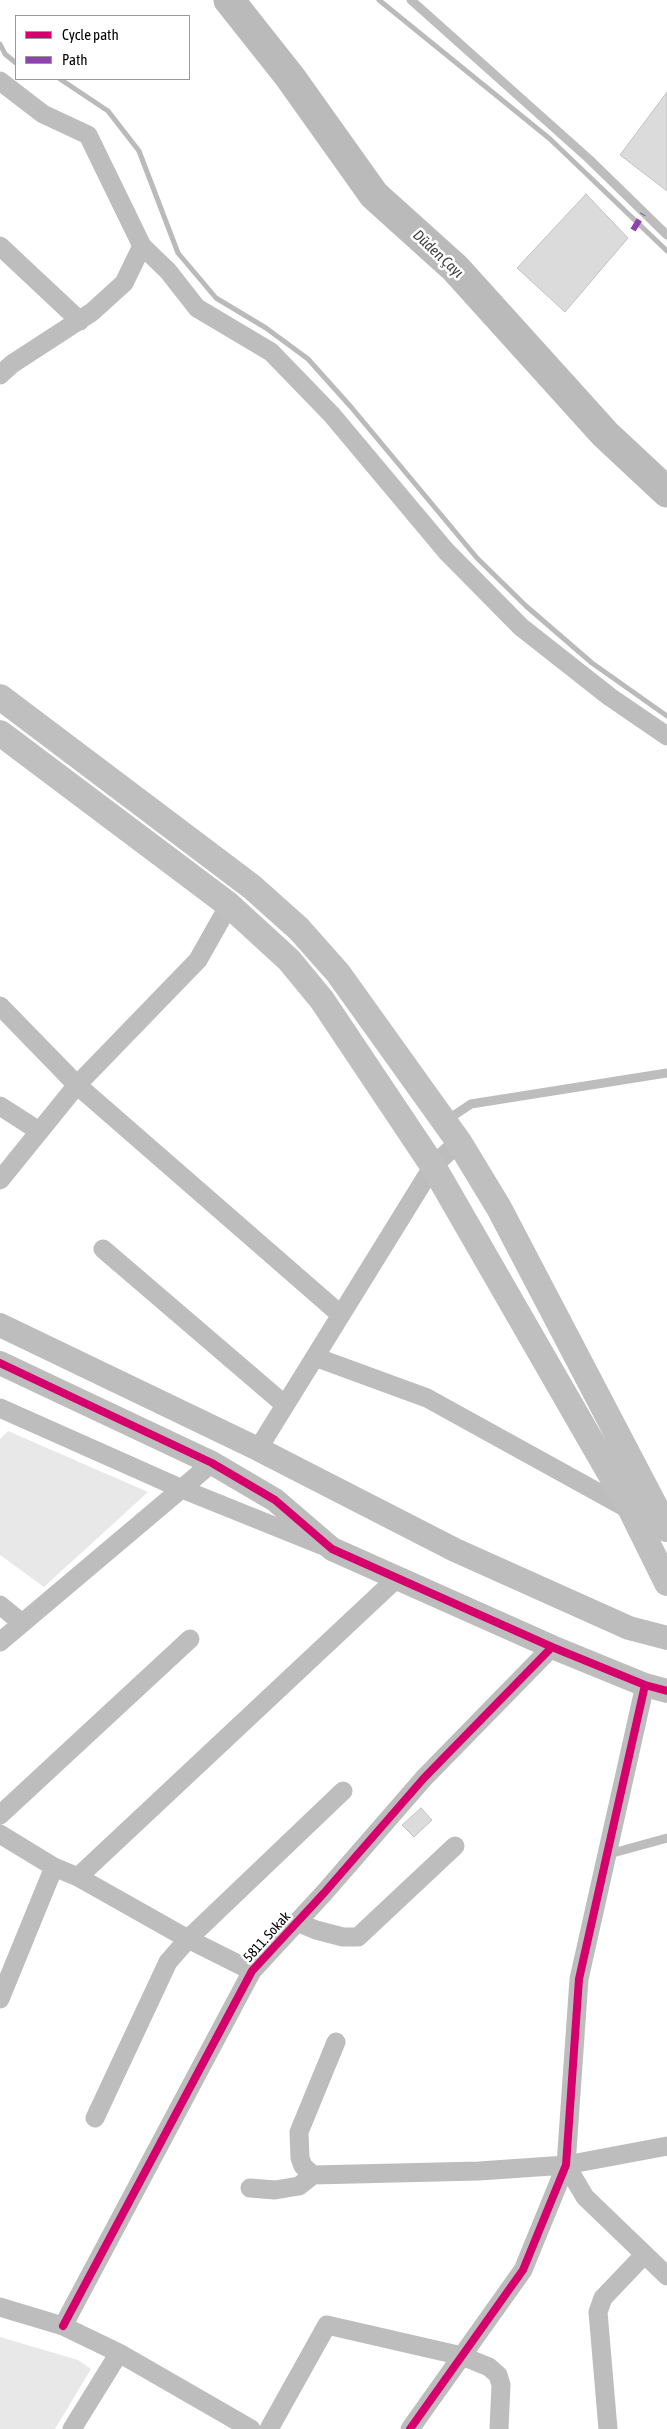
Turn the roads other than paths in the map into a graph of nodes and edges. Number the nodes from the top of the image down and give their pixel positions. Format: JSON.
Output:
{"nodes":[{"id":1,"x":411,"y":0,"type":"edge"},
{"id":2,"x":0,"y":81,"type":"edge"},
{"id":3,"x":667,"y":235,"type":"edge"},
{"id":4,"x":0,"y":246,"type":"edge"},
{"id":5,"x":142,"y":246,"type":"junction"},
{"id":6,"x":80,"y":320,"type":"junction"},
{"id":7,"x":0,"y":375,"type":"edge"},
{"id":8,"x":0,"y":697,"type":"edge"},
{"id":9,"x":0,"y":733,"type":"edge"},
{"id":10,"x":667,"y":736,"type":"edge"},
{"id":11,"x":229,"y":905,"type":"junction"},
{"id":12,"x":0,"y":1006,"type":"edge"},
{"id":13,"x":667,"y":1073,"type":"edge"},
{"id":14,"x":77,"y":1086,"type":"junction"},
{"id":15,"x":0,"y":1106,"type":"edge"},
{"id":16,"x":39,"y":1131,"type":"junction"},
{"id":17,"x":452,"y":1132,"type":"junction"},
{"id":18,"x":433,"y":1166,"type":"junction"},
{"id":19,"x":0,"y":1180,"type":"edge"},
{"id":20,"x":103,"y":1249,"type":"dead end"},
{"id":21,"x":341,"y":1315,"type":"junction"},
{"id":22,"x":0,"y":1325,"type":"edge"},
{"id":23,"x":315,"y":1356,"type":"junction"},
{"id":24,"x":0,"y":1363,"type":"edge"},
{"id":25,"x":285,"y":1405,"type":"junction"},
{"id":26,"x":0,"y":1408,"type":"edge"},
{"id":27,"x":258,"y":1449,"type":"junction"},
{"id":28,"x":212,"y":1464,"type":"junction"},
{"id":29,"x":182,"y":1489,"type":"junction"},
{"id":30,"x":631,"y":1510,"type":"junction"},
{"id":31,"x":667,"y":1528,"type":"edge"},
{"id":32,"x":332,"y":1549,"type":"junction"},
{"id":33,"x":396,"y":1579,"type":"junction"},
{"id":34,"x":667,"y":1583,"type":"edge"},
{"id":35,"x":0,"y":1605,"type":"edge"},
{"id":36,"x":22,"y":1623,"type":"junction"},
{"id":37,"x":667,"y":1638,"type":"edge"},
{"id":38,"x":190,"y":1639,"type":"dead end"},
{"id":39,"x":0,"y":1642,"type":"edge"},
{"id":40,"x":552,"y":1646,"type":"junction"},
{"id":41,"x":656,"y":1688,"type":"edge"},
{"id":42,"x":343,"y":1792,"type":"dead end"},
{"id":43,"x":0,"y":1815,"type":"edge"},
{"id":44,"x":0,"y":1834,"type":"edge"},
{"id":45,"x":667,"y":1838,"type":"edge"},
{"id":46,"x":455,"y":1846,"type":"dead end"},
{"id":47,"x":609,"y":1854,"type":"junction"},
{"id":48,"x":54,"y":1867,"type":"junction"},
{"id":49,"x":78,"y":1877,"type":"junction"},
{"id":50,"x":297,"y":1922,"type":"junction"},
{"id":51,"x":188,"y":1939,"type":"junction"},
{"id":52,"x":252,"y":1971,"type":"junction"},
{"id":53,"x":0,"y":1999,"type":"edge"},
{"id":54,"x":336,"y":2042,"type":"dead end"},
{"id":55,"x":95,"y":2118,"type":"dead end"},
{"id":56,"x":667,"y":2146,"type":"edge"},
{"id":57,"x":566,"y":2165,"type":"junction"},
{"id":58,"x":313,"y":2175,"type":"junction"},
{"id":59,"x":250,"y":2188,"type":"dead end"},
{"id":60,"x":644,"y":2255,"type":"junction"},
{"id":61,"x":667,"y":2276,"type":"edge"},
{"id":62,"x":0,"y":2307,"type":"edge"},
{"id":63,"x":63,"y":2326,"type":"junction"},
{"id":64,"x":119,"y":2352,"type":"junction"},
{"id":65,"x":462,"y":2356,"type":"junction"},
{"id":66,"x":72,"y":2429,"type":"edge"},
{"id":67,"x":251,"y":2429,"type":"edge"},
{"id":68,"x":269,"y":2429,"type":"edge"},
{"id":69,"x":410,"y":2429,"type":"edge"},
{"id":70,"x":499,"y":2429,"type":"edge"},
{"id":71,"x":608,"y":2429,"type":"edge"}],
"edges":[{"from":1,"to":3,"type":"lane"},
{"from":2,"to":5,"type":"street"},
{"from":4,"to":6,"type":"street"},
{"from":5,"to":6,"type":"street"},
{"from":5,"to":10,"type":"street"},
{"from":6,"to":7,"type":"street"},
{"from":8,"to":17,"type":"main road"},
{"from":9,"to":11,"type":"main road"},
{"from":11,"to":14,"type":"street"},
{"from":11,"to":18,"type":"main road"},
{"from":12,"to":14,"type":"street"},
{"from":13,"to":17,"type":"lane"},
{"from":14,"to":16,"type":"street"},
{"from":14,"to":21,"type":"street"},
{"from":15,"to":16,"type":"street"},
{"from":16,"to":19,"type":"street"},
{"from":17,"to":18,"type":"street"},
{"from":17,"to":31,"type":"main road"},
{"from":18,"to":21,"type":"street"},
{"from":18,"to":30,"type":"main road"},
{"from":20,"to":25,"type":"street"},
{"from":21,"to":23,"type":"street"},
{"from":22,"to":27,"type":"street"},
{"from":23,"to":25,"type":"street"},
{"from":23,"to":30,"type":"street"},
{"from":24,"to":28,"type":"street"},
{"from":25,"to":27,"type":"street"},
{"from":26,"to":29,"type":"street"},
{"from":27,"to":37,"type":"street"},
{"from":28,"to":29,"type":"street"},
{"from":28,"to":32,"type":"street"},
{"from":29,"to":32,"type":"street"},
{"from":29,"to":36,"type":"street"},
{"from":30,"to":34,"type":"main road"},
{"from":32,"to":33,"type":"street"},
{"from":33,"to":40,"type":"street"},
{"from":33,"to":49,"type":"street"},
{"from":35,"to":36,"type":"street"},
{"from":36,"to":39,"type":"street"},
{"from":38,"to":43,"type":"street"},
{"from":40,"to":41,"type":"street"},
{"from":40,"to":50,"type":"street","name":"5811. Sokak"},
{"from":41,"to":47,"type":"street"},
{"from":42,"to":51,"type":"street"},
{"from":44,"to":48,"type":"street"},
{"from":45,"to":47,"type":"lane"},
{"from":46,"to":50,"type":"street"},
{"from":47,"to":57,"type":"street"},
{"from":48,"to":49,"type":"street"},
{"from":48,"to":53,"type":"street"},
{"from":49,"to":51,"type":"street"},
{"from":50,"to":52,"type":"street","name":"5811. Sokak"},
{"from":51,"to":52,"type":"street"},
{"from":51,"to":55,"type":"street"},
{"from":52,"to":63,"type":"street","name":"5811. Sokak"},
{"from":54,"to":58,"type":"street"},
{"from":56,"to":57,"type":"street"},
{"from":57,"to":58,"type":"street"},
{"from":57,"to":60,"type":"street"},
{"from":57,"to":65,"type":"street"},
{"from":58,"to":59,"type":"street"},
{"from":60,"to":61,"type":"street"},
{"from":60,"to":71,"type":"street"},
{"from":62,"to":63,"type":"street"},
{"from":63,"to":64,"type":"street"},
{"from":64,"to":66,"type":"street"},
{"from":64,"to":67,"type":"street"},
{"from":65,"to":68,"type":"street"},
{"from":65,"to":69,"type":"street"},
{"from":65,"to":70,"type":"street"}]}
